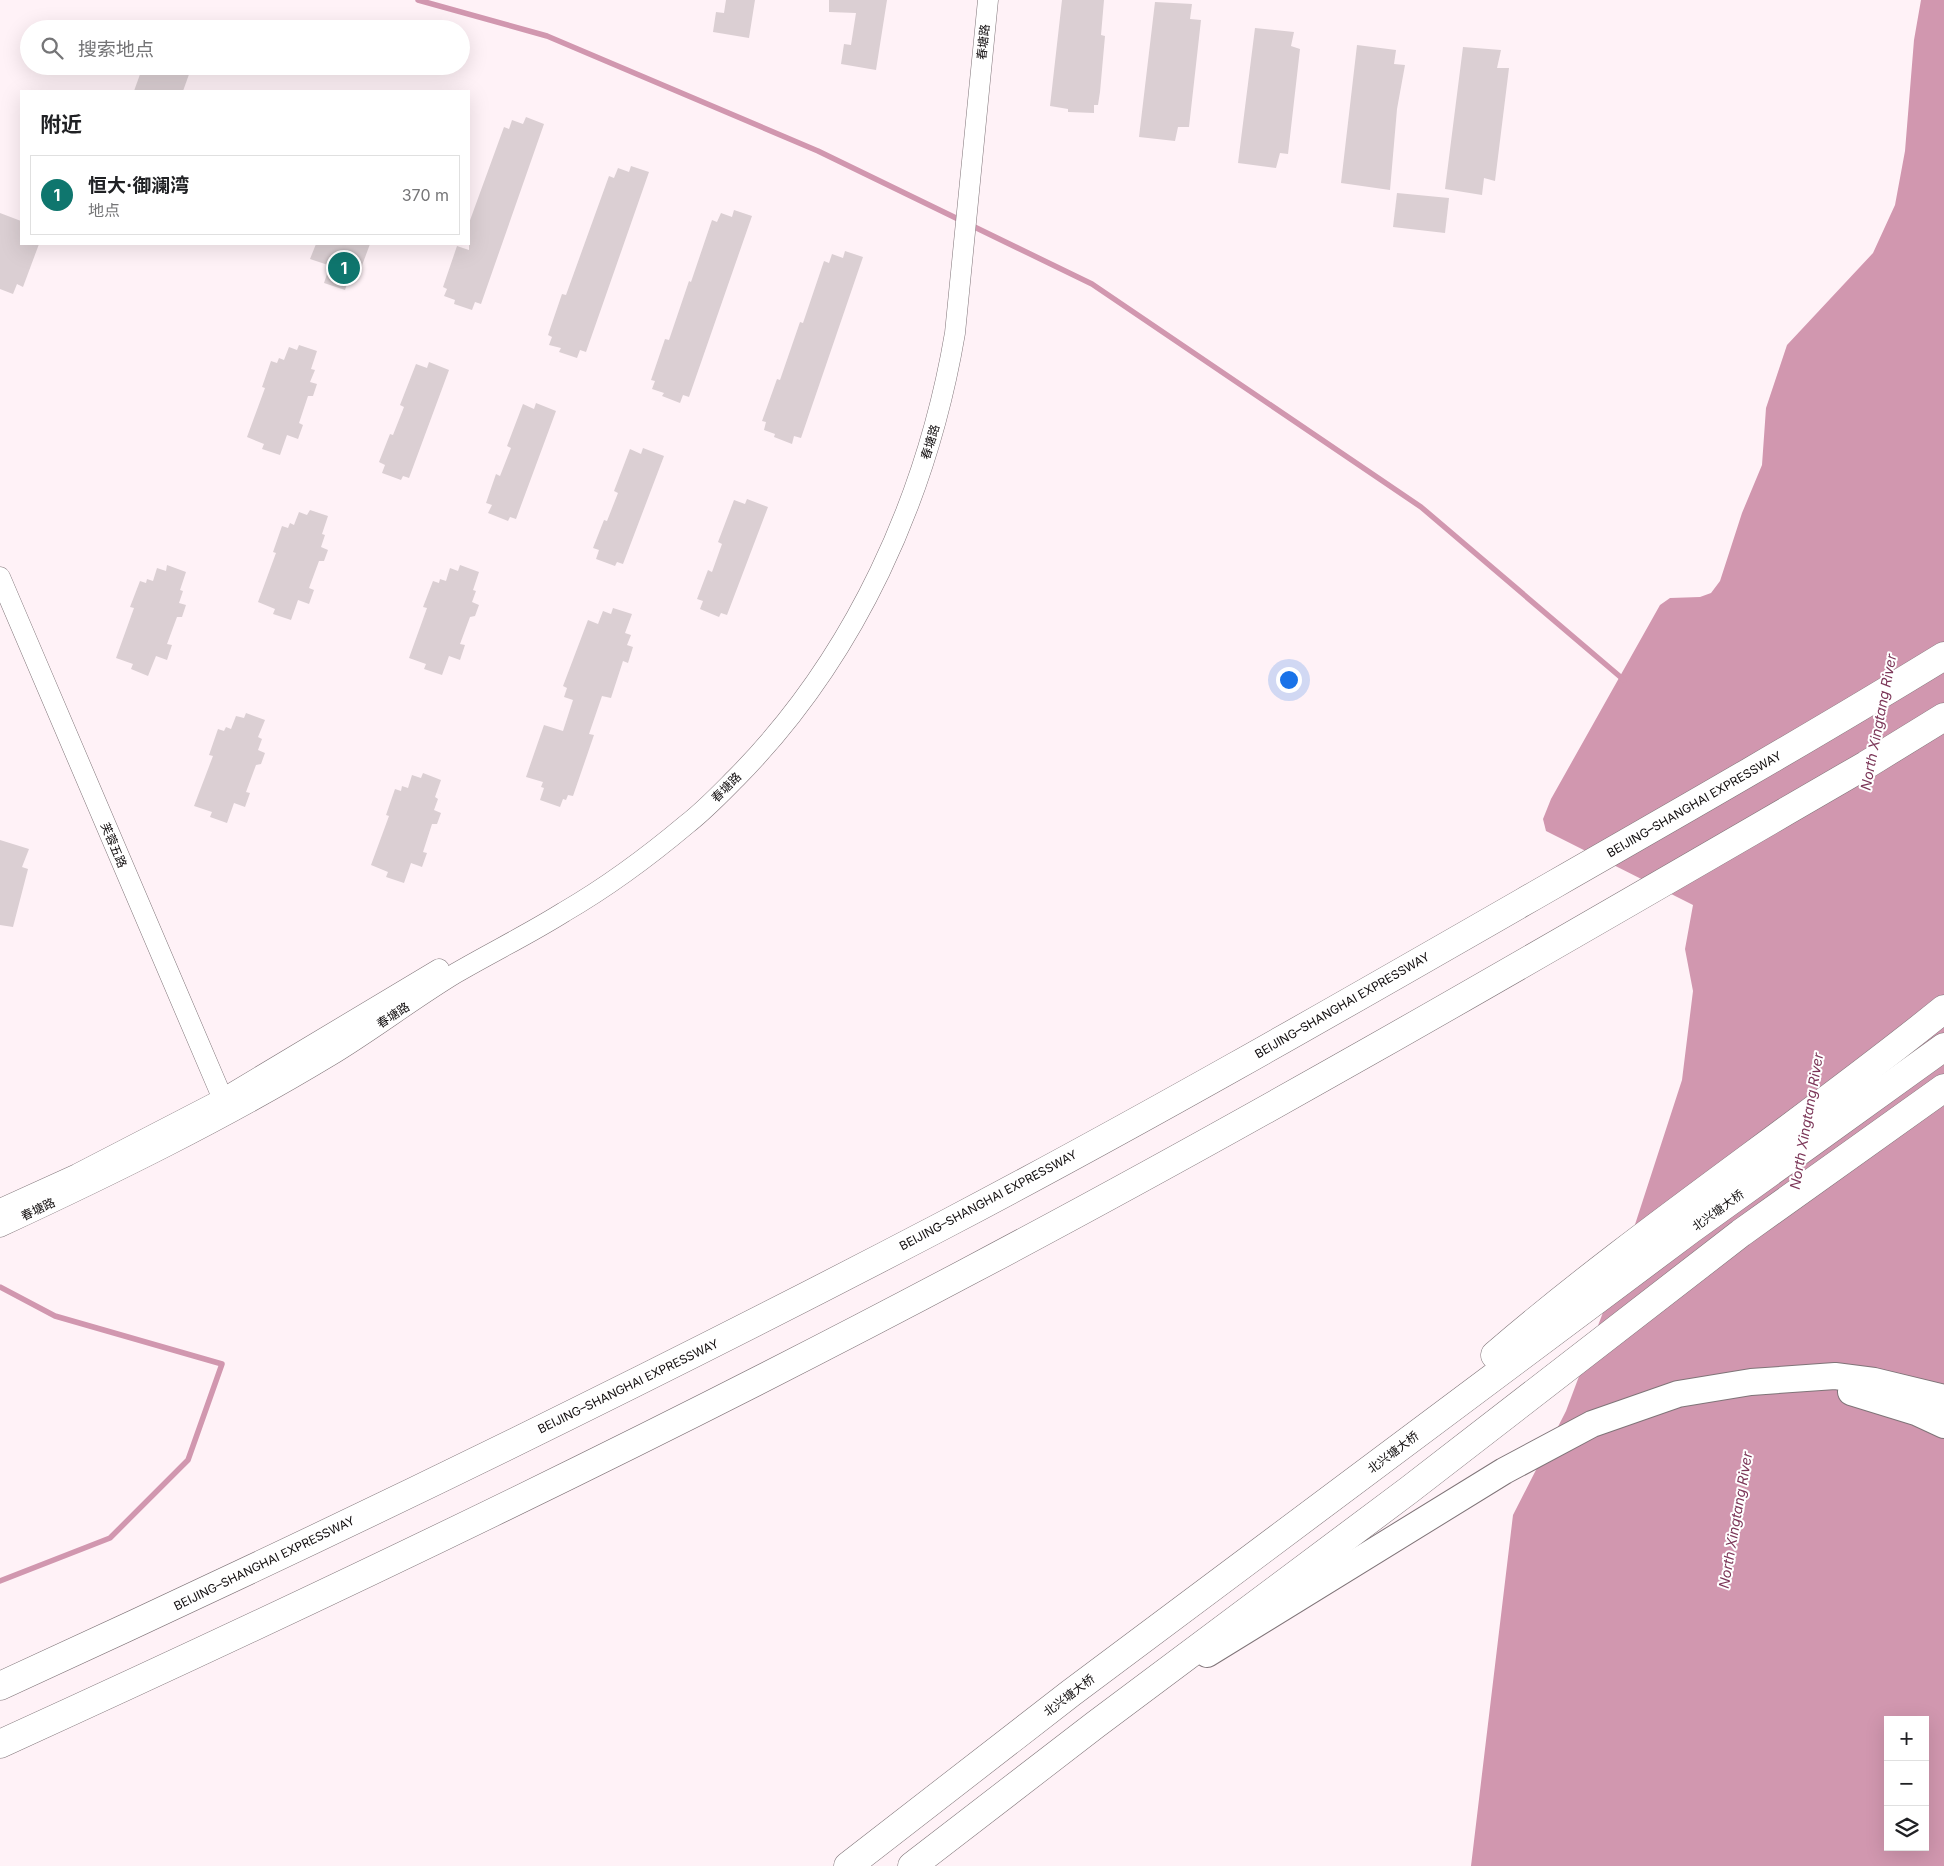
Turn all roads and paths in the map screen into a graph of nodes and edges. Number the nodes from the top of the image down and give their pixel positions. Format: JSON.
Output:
{"nodes":[{"id":1,"x":978,"y":0,"type":"edge"},
{"id":2,"x":988,"y":0,"type":"edge"},
{"id":3,"x":964,"y":182,"type":"junction"},
{"id":4,"x":0,"y":577,"type":"edge"},
{"id":5,"x":1944,"y":656,"type":"edge"},
{"id":6,"x":1944,"y":717,"type":"edge"},
{"id":7,"x":1944,"y":1008,"type":"edge"},
{"id":8,"x":1944,"y":1018,"type":"edge"},
{"id":9,"x":1944,"y":1046,"type":"edge"},
{"id":10,"x":1886,"y":1056,"type":"junction"},
{"id":11,"x":1944,"y":1088,"type":"edge"},
{"id":12,"x":225,"y":1106,"type":"junction"},
{"id":13,"x":0,"y":1209,"type":"edge"},
{"id":14,"x":0,"y":1227,"type":"edge"},
{"id":15,"x":1800,"y":1380,"type":"junction"},
{"id":16,"x":1944,"y":1398,"type":"edge"},
{"id":17,"x":1944,"y":1425,"type":"edge"},
{"id":18,"x":0,"y":1686,"type":"edge"},
{"id":19,"x":1071,"y":1693,"type":"junction"},
{"id":20,"x":1095,"y":1725,"type":"junction"},
{"id":21,"x":0,"y":1744,"type":"edge"},
{"id":22,"x":848,"y":1866,"type":"edge"},
{"id":23,"x":912,"y":1866,"type":"edge"}],
"edges":[{"from":1,"to":3,"type":"street","name":"春塘路"},
{"from":2,"to":3,"type":"street","name":"春塘路"},
{"from":3,"to":12,"type":"street","name":"春塘路"},
{"from":4,"to":12,"type":"street","name":"芙蓉五路"},
{"from":5,"to":18,"type":"highway","name":"BEIJING–SHANGHAI EXPRESSWAY"},
{"from":6,"to":21,"type":"highway"},
{"from":7,"to":10,"type":"highway"},
{"from":8,"to":10,"type":"highway"},
{"from":9,"to":19,"type":"highway","name":"北兴塘大桥"},
{"from":10,"to":19,"type":"highway"},
{"from":11,"to":20,"type":"highway"},
{"from":12,"to":13,"type":"street","name":"春塘路"},
{"from":12,"to":14,"type":"street","name":"春塘路"},
{"from":15,"to":16,"type":"main road"},
{"from":15,"to":17,"type":"main road"},
{"from":15,"to":20,"type":"main road"},
{"from":19,"to":22,"type":"highway","name":"北兴塘大桥"},
{"from":20,"to":23,"type":"highway"}]}
